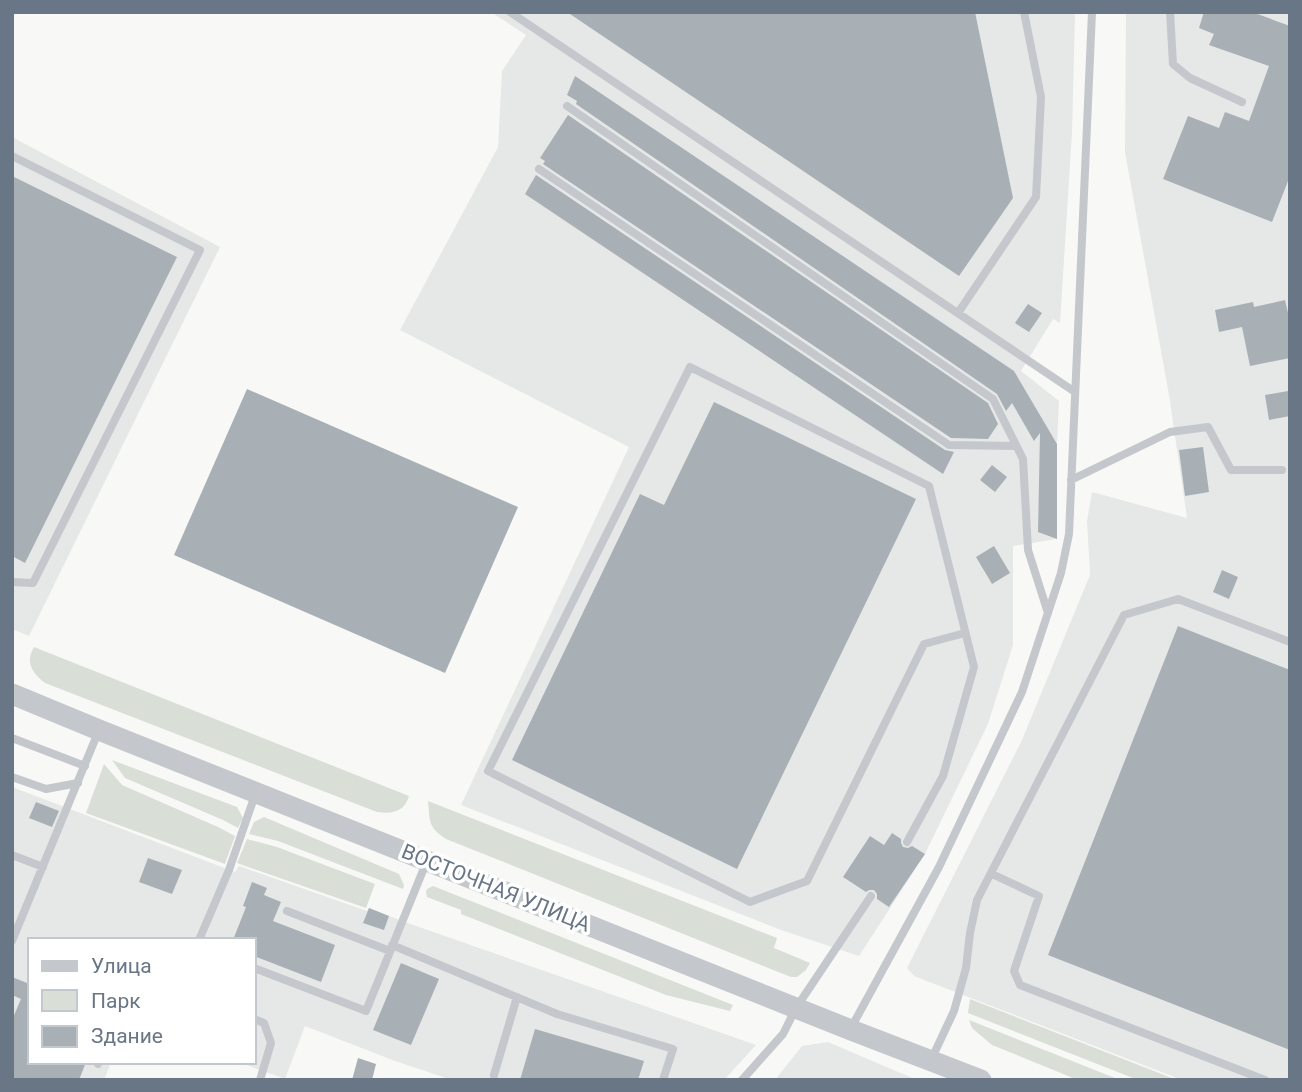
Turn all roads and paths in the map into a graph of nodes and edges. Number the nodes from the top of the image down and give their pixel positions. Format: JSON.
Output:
{"nodes":[{"id":1,"x":510,"y":12,"type":"edge"},
{"id":2,"x":1024,"y":12,"type":"edge"},
{"id":3,"x":1092,"y":12,"type":"edge"},
{"id":4,"x":1170,"y":12,"type":"edge"},
{"id":5,"x":1242,"y":102,"type":"dead end"},
{"id":6,"x":568,"y":106,"type":"dead end"},
{"id":7,"x":12,"y":156,"type":"edge"},
{"id":8,"x":539,"y":169,"type":"dead end"},
{"id":9,"x":958,"y":313,"type":"junction"},
{"id":10,"x":1075,"y":392,"type":"junction"},
{"id":11,"x":1016,"y":446,"type":"junction"},
{"id":12,"x":1282,"y":470,"type":"dead end"},
{"id":13,"x":1071,"y":480,"type":"junction"},
{"id":14,"x":12,"y":582,"type":"edge"},
{"id":15,"x":1048,"y":613,"type":"junction"},
{"id":16,"x":965,"y":633,"type":"junction"},
{"id":17,"x":1290,"y":642,"type":"edge"},
{"id":18,"x":12,"y":694,"type":"edge"},
{"id":19,"x":99,"y":730,"type":"junction"},
{"id":20,"x":12,"y":738,"type":"edge"},
{"id":21,"x":85,"y":766,"type":"junction"},
{"id":22,"x":12,"y":777,"type":"edge"},
{"id":23,"x":78,"y":783,"type":"junction"},
{"id":24,"x":256,"y":792,"type":"junction"},
{"id":25,"x":907,"y":842,"type":"dead end"},
{"id":26,"x":12,"y":855,"type":"edge"},
{"id":27,"x":427,"y":860,"type":"junction"},
{"id":28,"x":43,"y":867,"type":"junction"},
{"id":29,"x":992,"y":874,"type":"junction"},
{"id":30,"x":871,"y":896,"type":"dead end"},
{"id":31,"x":287,"y":911,"type":"dead end"},
{"id":32,"x":200,"y":938,"type":"edge"},
{"id":33,"x":12,"y":941,"type":"edge"},
{"id":34,"x":391,"y":948,"type":"junction"},
{"id":35,"x":256,"y":969,"type":"edge"},
{"id":36,"x":517,"y":997,"type":"junction"},
{"id":37,"x":796,"y":1008,"type":"junction"},
{"id":38,"x":256,"y":1020,"type":"edge"},
{"id":39,"x":850,"y":1030,"type":"junction"},
{"id":40,"x":931,"y":1061,"type":"junction"},
{"id":41,"x":754,"y":1066,"type":"junction"},
{"id":42,"x":494,"y":1076,"type":"dead end"},
{"id":43,"x":260,"y":1080,"type":"edge"},
{"id":44,"x":663,"y":1080,"type":"edge"},
{"id":45,"x":742,"y":1080,"type":"edge"},
{"id":46,"x":753,"y":1080,"type":"edge"},
{"id":47,"x":981,"y":1080,"type":"edge"},
{"id":48,"x":1265,"y":1080,"type":"edge"}],
"edges":[{"from":1,"to":9,"type":"lane"},
{"from":2,"to":9,"type":"lane"},
{"from":3,"to":10,"type":"lane"},
{"from":4,"to":5,"type":"lane"},
{"from":6,"to":11,"type":"lane"},
{"from":7,"to":14,"type":"lane"},
{"from":8,"to":11,"type":"lane"},
{"from":9,"to":10,"type":"lane"},
{"from":10,"to":13,"type":"lane"},
{"from":11,"to":15,"type":"lane"},
{"from":12,"to":13,"type":"lane"},
{"from":13,"to":15,"type":"lane"},
{"from":15,"to":39,"type":"lane"},
{"from":16,"to":16,"type":"lane"},
{"from":16,"to":25,"type":"lane"},
{"from":17,"to":29,"type":"lane"},
{"from":18,"to":19,"type":"street","name":"ВОСТОЧНАЯ УЛИЦА"},
{"from":19,"to":21,"type":"lane"},
{"from":19,"to":24,"type":"street","name":"ВОСТОЧНАЯ УЛИЦА"},
{"from":20,"to":21,"type":"lane"},
{"from":21,"to":23,"type":"lane"},
{"from":22,"to":23,"type":"lane"},
{"from":23,"to":28,"type":"lane"},
{"from":24,"to":27,"type":"street","name":"ВОСТОЧНАЯ УЛИЦА"},
{"from":24,"to":32,"type":"lane"},
{"from":26,"to":28,"type":"lane"},
{"from":27,"to":34,"type":"lane"},
{"from":27,"to":37,"type":"street","name":"ВОСТОЧНАЯ УЛИЦА"},
{"from":28,"to":33,"type":"lane"},
{"from":29,"to":40,"type":"lane"},
{"from":29,"to":48,"type":"lane"},
{"from":30,"to":37,"type":"lane"},
{"from":31,"to":34,"type":"lane"},
{"from":34,"to":35,"type":"lane"},
{"from":34,"to":36,"type":"lane"},
{"from":36,"to":42,"type":"lane"},
{"from":36,"to":44,"type":"lane"},
{"from":37,"to":39,"type":"street","name":"ВОСТОЧНАЯ УЛИЦА"},
{"from":37,"to":41,"type":"lane"},
{"from":38,"to":43,"type":"lane"},
{"from":39,"to":40,"type":"street","name":"ВОСТОЧНАЯ УЛИЦА"},
{"from":40,"to":47,"type":"street","name":"ВОСТОЧНАЯ УЛИЦА"},
{"from":41,"to":45,"type":"lane"},
{"from":41,"to":46,"type":"lane"}]}
